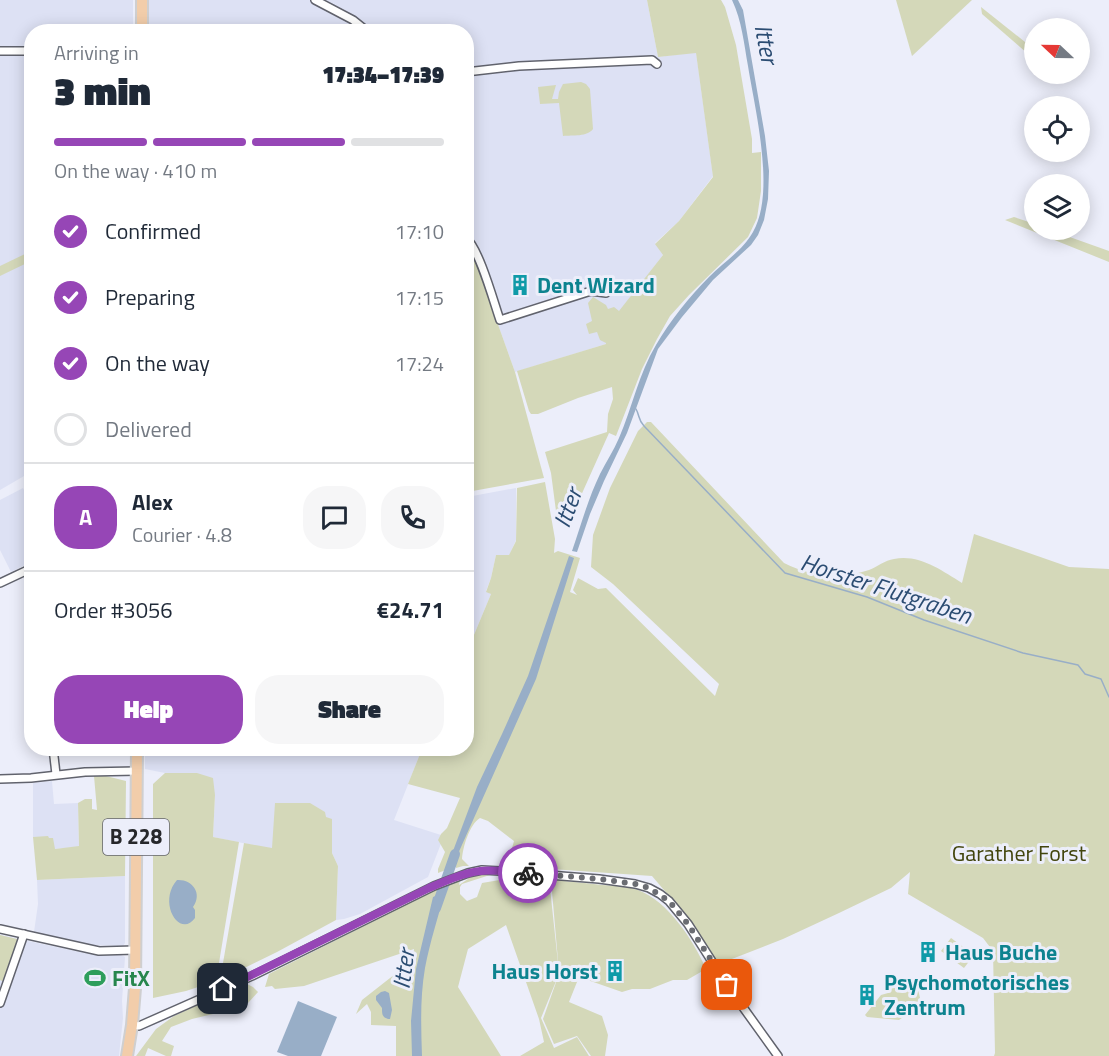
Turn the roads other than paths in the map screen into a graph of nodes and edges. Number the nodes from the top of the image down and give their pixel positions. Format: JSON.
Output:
{"nodes":[{"id":1,"x":142,"y":0,"type":"edge"},
{"id":2,"x":315,"y":0,"type":"edge"},
{"id":3,"x":328,"y":3,"type":"edge"},
{"id":4,"x":141,"y":24,"type":"edge"},
{"id":5,"x":357,"y":24,"type":"edge"},
{"id":6,"x":0,"y":51,"type":"edge"},
{"id":7,"x":24,"y":51,"type":"edge"},
{"id":8,"x":657,"y":64,"type":"dead end"},
{"id":9,"x":474,"y":71,"type":"edge"},
{"id":10,"x":474,"y":248,"type":"edge"},
{"id":11,"x":606,"y":293,"type":"dead end"},
{"id":12,"x":24,"y":572,"type":"edge"},
{"id":13,"x":0,"y":584,"type":"edge"},
{"id":14,"x":54,"y":756,"type":"edge"},
{"id":15,"x":137,"y":756,"type":"edge"},
{"id":16,"x":137,"y":771,"type":"junction"},
{"id":17,"x":56,"y":774,"type":"junction"},
{"id":18,"x":0,"y":779,"type":"edge"},
{"id":19,"x":0,"y":929,"type":"edge"},
{"id":20,"x":24,"y":934,"type":"junction"},
{"id":21,"x":135,"y":950,"type":"junction"},
{"id":22,"x":0,"y":1003,"type":"edge"},
{"id":23,"x":132,"y":1025,"type":"junction"},
{"id":24,"x":127,"y":1056,"type":"edge"},
{"id":25,"x":778,"y":1056,"type":"edge"}],
"edges":[{"from":1,"to":4,"type":"main road"},
{"from":2,"to":3,"type":"street"},
{"from":3,"to":5,"type":"street"},
{"from":6,"to":7,"type":"street"},
{"from":8,"to":9,"type":"street"},
{"from":10,"to":11,"type":"street"},
{"from":12,"to":13,"type":"street"},
{"from":14,"to":17,"type":"street"},
{"from":15,"to":16,"type":"main road","number":"B 228"},
{"from":16,"to":17,"type":"street"},
{"from":16,"to":21,"type":"main road","number":"B 228"},
{"from":17,"to":18,"type":"street"},
{"from":19,"to":20,"type":"street"},
{"from":20,"to":21,"type":"street"},
{"from":20,"to":22,"type":"street"},
{"from":21,"to":23,"type":"main road","number":"B 228"},
{"from":23,"to":24,"type":"main road","number":"B 228"},
{"from":23,"to":25,"type":"street"}]}
